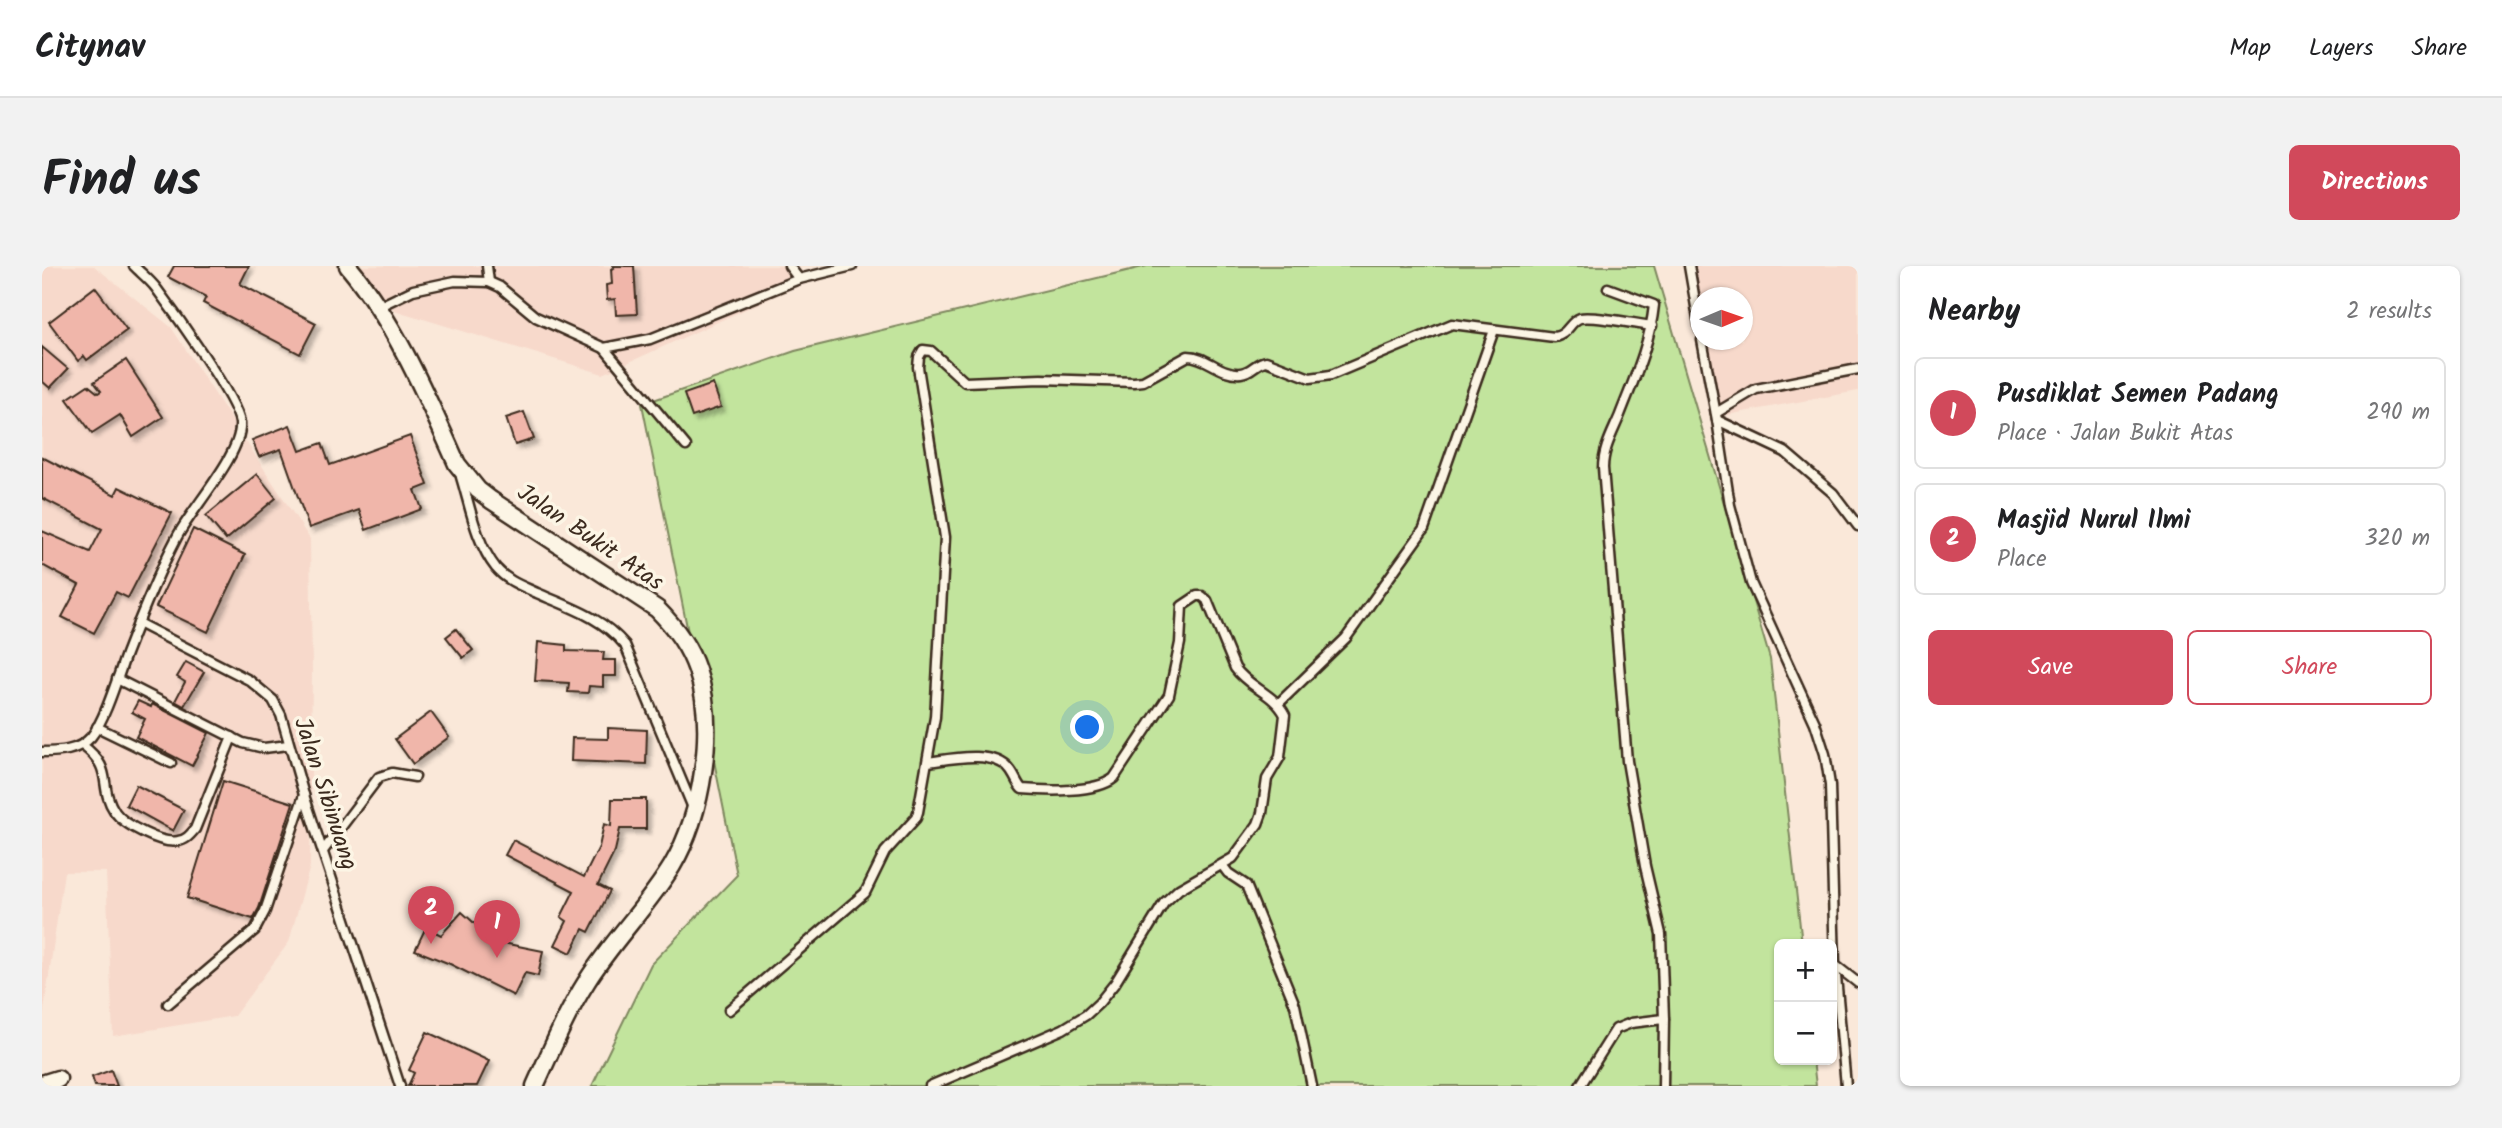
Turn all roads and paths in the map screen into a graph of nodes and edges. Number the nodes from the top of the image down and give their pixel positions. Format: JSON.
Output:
{"nodes":[{"id":1,"x":134,"y":266,"type":"edge"},
{"id":2,"x":348,"y":266,"type":"edge"},
{"id":3,"x":487,"y":266,"type":"edge"},
{"id":4,"x":789,"y":266,"type":"edge"},
{"id":5,"x":852,"y":266,"type":"edge"},
{"id":6,"x":1689,"y":266,"type":"edge"},
{"id":7,"x":799,"y":279,"type":"junction"},
{"id":8,"x":489,"y":282,"type":"junction"},
{"id":9,"x":1693,"y":287,"type":"edge"},
{"id":10,"x":1608,"y":288,"type":"dead end"},
{"id":11,"x":378,"y":307,"type":"junction"},
{"id":12,"x":1652,"y":326,"type":"junction"},
{"id":13,"x":1494,"y":330,"type":"junction"},
{"id":14,"x":604,"y":348,"type":"junction"},
{"id":15,"x":1704,"y":350,"type":"edge"},
{"id":16,"x":1858,"y":369,"type":"edge"},
{"id":17,"x":1717,"y":416,"type":"junction"},
{"id":18,"x":686,"y":446,"type":"dead end"},
{"id":19,"x":457,"y":464,"type":"junction"},
{"id":20,"x":1858,"y":526,"type":"edge"},
{"id":21,"x":138,"y":622,"type":"junction"},
{"id":22,"x":117,"y":680,"type":"junction"},
{"id":23,"x":1278,"y":704,"type":"junction"},
{"id":24,"x":97,"y":727,"type":"junction"},
{"id":25,"x":232,"y":737,"type":"junction"},
{"id":26,"x":82,"y":745,"type":"junction"},
{"id":27,"x":288,"y":745,"type":"junction"},
{"id":28,"x":42,"y":752,"type":"edge"},
{"id":29,"x":928,"y":762,"type":"junction"},
{"id":30,"x":171,"y":763,"type":"dead end"},
{"id":31,"x":415,"y":778,"type":"dead end"},
{"id":32,"x":304,"y":796,"type":"junction"},
{"id":33,"x":694,"y":812,"type":"junction"},
{"id":34,"x":323,"y":851,"type":"junction"},
{"id":35,"x":1222,"y":865,"type":"junction"},
{"id":36,"x":1834,"y":939,"type":"edge"},
{"id":37,"x":1837,"y":967,"type":"edge"},
{"id":38,"x":1858,"y":983,"type":"edge"},
{"id":39,"x":1837,"y":987,"type":"edge"},
{"id":40,"x":168,"y":1004,"type":"dead end"},
{"id":41,"x":729,"y":1010,"type":"dead end"},
{"id":42,"x":1664,"y":1019,"type":"junction"},
{"id":43,"x":58,"y":1079,"type":"dead end"},
{"id":44,"x":42,"y":1084,"type":"edge"},
{"id":45,"x":400,"y":1086,"type":"edge"},
{"id":46,"x":535,"y":1086,"type":"edge"},
{"id":47,"x":930,"y":1086,"type":"edge"},
{"id":48,"x":1312,"y":1086,"type":"edge"},
{"id":49,"x":1580,"y":1086,"type":"edge"},
{"id":50,"x":1663,"y":1086,"type":"edge"},
{"id":51,"x":1846,"y":1086,"type":"edge"}],
"edges":[{"from":1,"to":21,"type":"lane"},
{"from":2,"to":11,"type":"street","name":"Jalan Bukit Atas"},
{"from":3,"to":8,"type":"lane"},
{"from":4,"to":7,"type":"lane"},
{"from":5,"to":7,"type":"lane"},
{"from":6,"to":9,"type":"lane"},
{"from":7,"to":14,"type":"lane"},
{"from":8,"to":11,"type":"lane"},
{"from":8,"to":14,"type":"lane"},
{"from":10,"to":12,"type":"lane"},
{"from":11,"to":19,"type":"street","name":"Jalan Bukit Atas"},
{"from":12,"to":13,"type":"lane"},
{"from":12,"to":42,"type":"lane"},
{"from":13,"to":23,"type":"lane"},
{"from":13,"to":29,"type":"lane"},
{"from":14,"to":18,"type":"lane"},
{"from":15,"to":17,"type":"lane"},
{"from":16,"to":17,"type":"lane"},
{"from":17,"to":20,"type":"lane"},
{"from":17,"to":36,"type":"lane"},
{"from":19,"to":33,"type":"lane"},
{"from":19,"to":33,"type":"street","name":"Jalan Bukit Atas"},
{"from":21,"to":22,"type":"lane"},
{"from":21,"to":27,"type":"lane","name":"Jalan Sibinuang"},
{"from":22,"to":24,"type":"lane"},
{"from":22,"to":25,"type":"lane"},
{"from":23,"to":29,"type":"lane"},
{"from":23,"to":35,"type":"lane"},
{"from":24,"to":26,"type":"lane"},
{"from":24,"to":30,"type":"lane"},
{"from":25,"to":26,"type":"lane"},
{"from":25,"to":27,"type":"lane"},
{"from":26,"to":28,"type":"lane"},
{"from":27,"to":32,"type":"lane","name":"Jalan Sibinuang"},
{"from":29,"to":41,"type":"lane"},
{"from":31,"to":34,"type":"lane"},
{"from":32,"to":34,"type":"lane","name":"Jalan Sibinuang"},
{"from":32,"to":40,"type":"lane"},
{"from":33,"to":46,"type":"street","name":"Jalan Bukit Atas"},
{"from":34,"to":45,"type":"lane","name":"Jalan Sibinuang"},
{"from":35,"to":47,"type":"lane"},
{"from":35,"to":48,"type":"lane"},
{"from":37,"to":38,"type":"lane"},
{"from":39,"to":51,"type":"lane"},
{"from":42,"to":49,"type":"lane"},
{"from":42,"to":50,"type":"lane"},
{"from":43,"to":44,"type":"street"}]}
